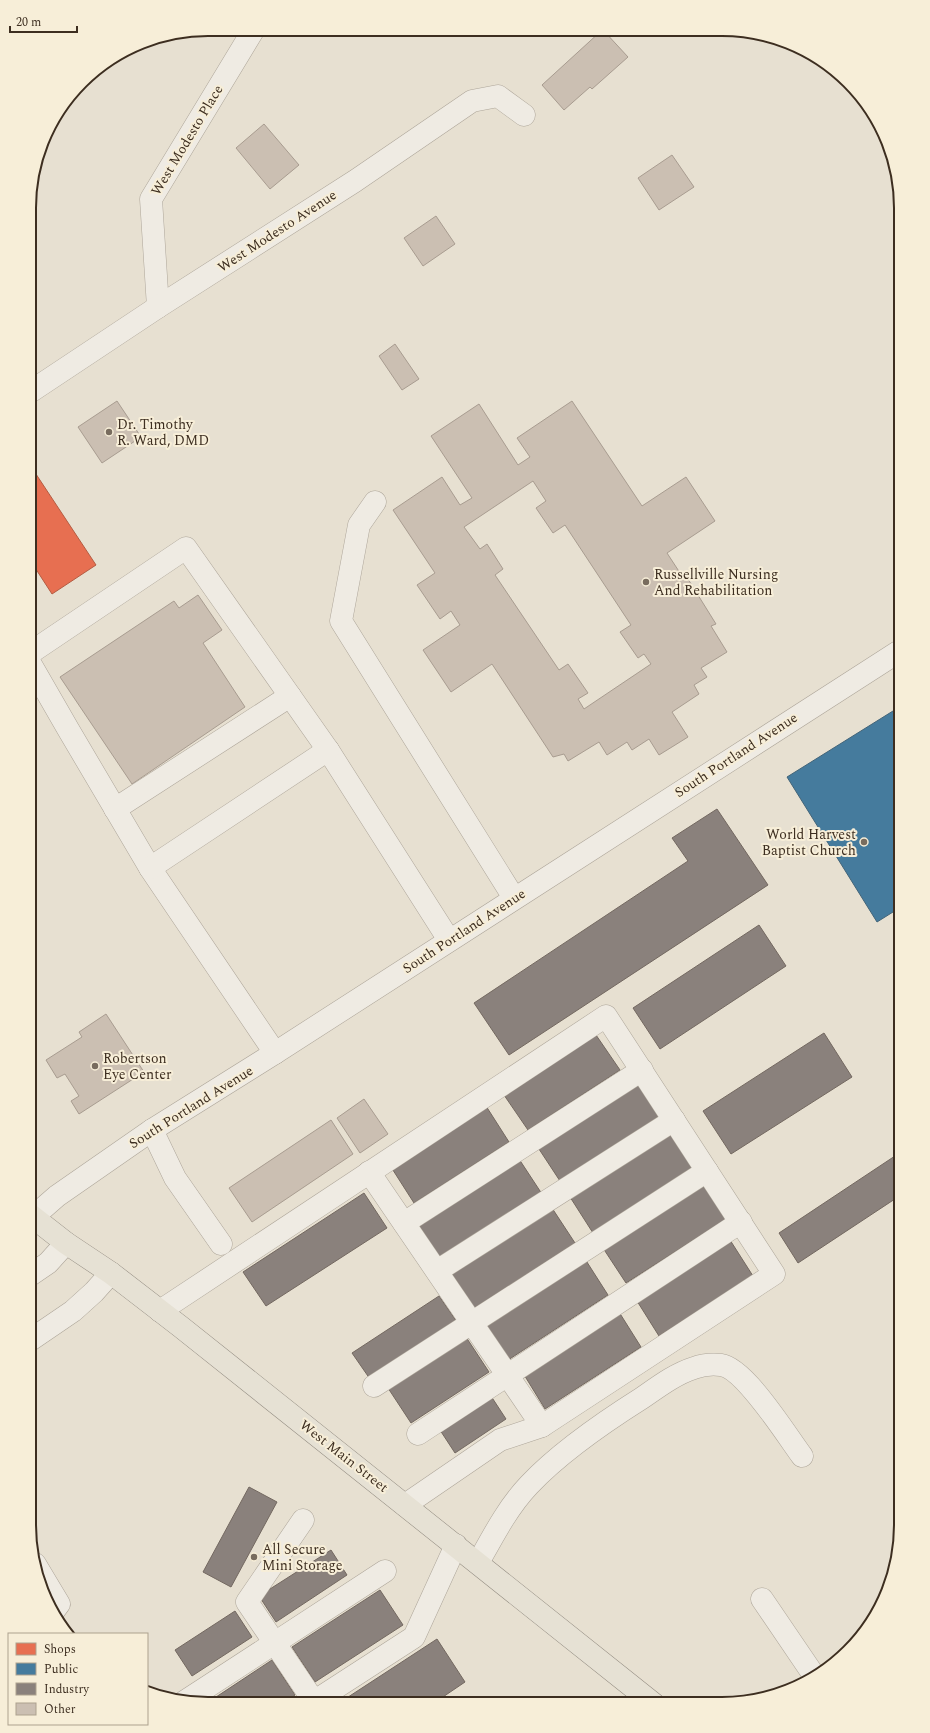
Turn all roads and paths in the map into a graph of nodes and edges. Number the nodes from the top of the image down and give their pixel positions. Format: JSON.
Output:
{"nodes":[{"id":1,"x":250,"y":36,"type":"edge"},
{"id":2,"x":524,"y":115,"type":"dead end"},
{"id":3,"x":158,"y":307,"type":"junction"},
{"id":4,"x":36,"y":388,"type":"edge"},
{"id":5,"x":375,"y":502,"type":"dead end"},
{"id":6,"x":36,"y":649,"type":"edge"},
{"id":7,"x":894,"y":655,"type":"edge"},
{"id":8,"x":36,"y":673,"type":"edge"},
{"id":9,"x":290,"y":696,"type":"junction"},
{"id":10,"x":328,"y":750,"type":"junction"},
{"id":11,"x":115,"y":809,"type":"junction"},
{"id":12,"x":150,"y":868,"type":"junction"},
{"id":13,"x":514,"y":898,"type":"junction"},
{"id":14,"x":449,"y":940,"type":"junction"},
{"id":15,"x":276,"y":1053,"type":"junction"},
{"id":16,"x":642,"y":1070,"type":"junction"},
{"id":17,"x":674,"y":1120,"type":"junction"},
{"id":18,"x":152,"y":1130,"type":"junction"},
{"id":19,"x":707,"y":1171,"type":"junction"},
{"id":20,"x":370,"y":1172,"type":"junction"},
{"id":21,"x":36,"y":1211,"type":"edge"},
{"id":22,"x":36,"y":1219,"type":"edge"},
{"id":23,"x":741,"y":1222,"type":"junction"},
{"id":24,"x":404,"y":1223,"type":"junction"},
{"id":25,"x":66,"y":1243,"type":"junction"},
{"id":26,"x":221,"y":1244,"type":"dead end"},
{"id":27,"x":36,"y":1271,"type":"edge"},
{"id":28,"x":437,"y":1271,"type":"junction"},
{"id":29,"x":111,"y":1273,"type":"junction"},
{"id":30,"x":160,"y":1311,"type":"junction"},
{"id":31,"x":472,"y":1323,"type":"junction"},
{"id":32,"x":36,"y":1336,"type":"edge"},
{"id":33,"x":508,"y":1375,"type":"junction"},
{"id":34,"x":374,"y":1386,"type":"dead end"},
{"id":35,"x":542,"y":1426,"type":"junction"},
{"id":36,"x":418,"y":1434,"type":"dead end"},
{"id":37,"x":802,"y":1456,"type":"dead end"},
{"id":38,"x":405,"y":1505,"type":"junction"},
{"id":39,"x":303,"y":1520,"type":"dead end"},
{"id":40,"x":456,"y":1545,"type":"junction"},
{"id":41,"x":478,"y":1563,"type":"junction"},
{"id":42,"x":385,"y":1571,"type":"dead end"},
{"id":43,"x":45,"y":1580,"type":"edge"},
{"id":44,"x":762,"y":1599,"type":"dead end"},
{"id":45,"x":57,"y":1607,"type":"edge"},
{"id":46,"x":275,"y":1643,"type":"junction"},
{"id":47,"x":812,"y":1672,"type":"edge"},
{"id":48,"x":192,"y":1697,"type":"edge"},
{"id":49,"x":311,"y":1697,"type":"edge"},
{"id":50,"x":322,"y":1697,"type":"edge"},
{"id":51,"x":645,"y":1697,"type":"edge"}],
"edges":[{"from":1,"to":3,"type":"street","name":"West Modesto Place"},
{"from":2,"to":3,"type":"street","name":"West Modesto Avenue"},
{"from":3,"to":4,"type":"street","name":"West Modesto Avenue"},
{"from":5,"to":13,"type":"street"},
{"from":6,"to":9,"type":"street"},
{"from":7,"to":13,"type":"street","name":"South Portland Avenue"},
{"from":8,"to":11,"type":"street"},
{"from":9,"to":10,"type":"street"},
{"from":9,"to":11,"type":"street"},
{"from":10,"to":12,"type":"street"},
{"from":10,"to":14,"type":"street"},
{"from":11,"to":12,"type":"street"},
{"from":12,"to":15,"type":"street"},
{"from":13,"to":14,"type":"street","name":"South Portland Avenue"},
{"from":14,"to":15,"type":"street","name":"South Portland Avenue"},
{"from":15,"to":18,"type":"street","name":"South Portland Avenue"},
{"from":16,"to":17,"type":"street"},
{"from":16,"to":20,"type":"street"},
{"from":16,"to":24,"type":"street"},
{"from":17,"to":19,"type":"street"},
{"from":17,"to":28,"type":"street"},
{"from":18,"to":21,"type":"street","name":"South Portland Avenue"},
{"from":18,"to":26,"type":"street"},
{"from":19,"to":23,"type":"street"},
{"from":19,"to":31,"type":"street"},
{"from":20,"to":24,"type":"street"},
{"from":20,"to":30,"type":"street"},
{"from":22,"to":25,"type":"main road","name":"West Main Street"},
{"from":23,"to":33,"type":"street"},
{"from":23,"to":35,"type":"street"},
{"from":24,"to":28,"type":"street"},
{"from":25,"to":27,"type":"street"},
{"from":25,"to":29,"type":"main road","name":"West Main Street"},
{"from":28,"to":31,"type":"street"},
{"from":29,"to":30,"type":"main road","name":"West Main Street"},
{"from":29,"to":32,"type":"street"},
{"from":30,"to":38,"type":"main road","name":"West Main Street"},
{"from":31,"to":33,"type":"street"},
{"from":31,"to":34,"type":"street"},
{"from":33,"to":35,"type":"street"},
{"from":33,"to":36,"type":"street"},
{"from":35,"to":38,"type":"street"},
{"from":37,"to":41,"type":"street"},
{"from":38,"to":40,"type":"main road","name":"West Main Street"},
{"from":39,"to":46,"type":"street"},
{"from":40,"to":41,"type":"main road","name":"West Main Street"},
{"from":40,"to":50,"type":"street"},
{"from":41,"to":51,"type":"main road","name":"West Main Street"},
{"from":42,"to":46,"type":"street"},
{"from":43,"to":45,"type":"street"},
{"from":44,"to":47,"type":"street"},
{"from":46,"to":48,"type":"street"},
{"from":46,"to":49,"type":"street"}]}
